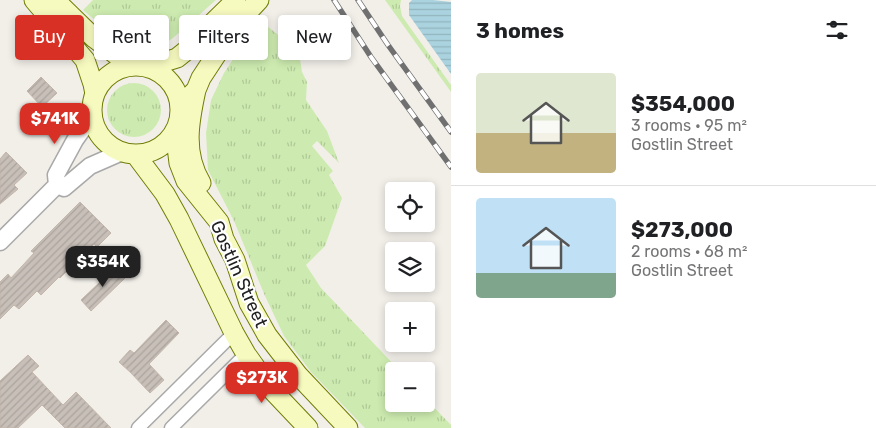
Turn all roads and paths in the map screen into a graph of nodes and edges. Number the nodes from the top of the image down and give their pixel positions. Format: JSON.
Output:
{"nodes":[{"id":1,"x":34,"y":0,"type":"edge"},
{"id":2,"x":55,"y":0,"type":"edge"},
{"id":3,"x":236,"y":0,"type":"edge"},
{"id":4,"x":259,"y":0,"type":"edge"},
{"id":5,"x":140,"y":66,"type":"junction"},
{"id":6,"x":196,"y":90,"type":"junction"},
{"id":7,"x":95,"y":94,"type":"junction"},
{"id":8,"x":180,"y":107,"type":"junction"},
{"id":9,"x":92,"y":116,"type":"junction"},
{"id":10,"x":175,"y":130,"type":"junction"},
{"id":11,"x":129,"y":153,"type":"junction"},
{"id":12,"x":57,"y":186,"type":"junction"},
{"id":13,"x":219,"y":222,"type":"junction"},
{"id":14,"x":0,"y":242,"type":"edge"},
{"id":15,"x":234,"y":333,"type":"junction"},
{"id":16,"x":246,"y":354,"type":"junction"},
{"id":17,"x":138,"y":428,"type":"edge"},
{"id":18,"x":171,"y":428,"type":"edge"},
{"id":19,"x":308,"y":428,"type":"edge"},
{"id":20,"x":348,"y":428,"type":"edge"}],
"edges":[{"from":1,"to":7,"type":"main road"},
{"from":2,"to":5,"type":"main road"},
{"from":3,"to":5,"type":"main road"},
{"from":4,"to":6,"type":"main road"},
{"from":5,"to":7,"type":"main road"},
{"from":5,"to":8,"type":"main road"},
{"from":6,"to":8,"type":"main road"},
{"from":6,"to":13,"type":"main road"},
{"from":7,"to":9,"type":"main road"},
{"from":8,"to":10,"type":"main road"},
{"from":9,"to":11,"type":"main road"},
{"from":9,"to":12,"type":"street"},
{"from":10,"to":11,"type":"main road"},
{"from":10,"to":13,"type":"main road","name":"Gostlin Street"},
{"from":11,"to":12,"type":"street"},
{"from":11,"to":15,"type":"main road","name":"Gostlin Street"},
{"from":12,"to":14,"type":"street"},
{"from":13,"to":20,"type":"main road","name":"Gostlin Street"},
{"from":15,"to":16,"type":"main road","name":"Gostlin Street"},
{"from":15,"to":17,"type":"street"},
{"from":16,"to":18,"type":"street"},
{"from":16,"to":19,"type":"main road","name":"Gostlin Street"}]}
